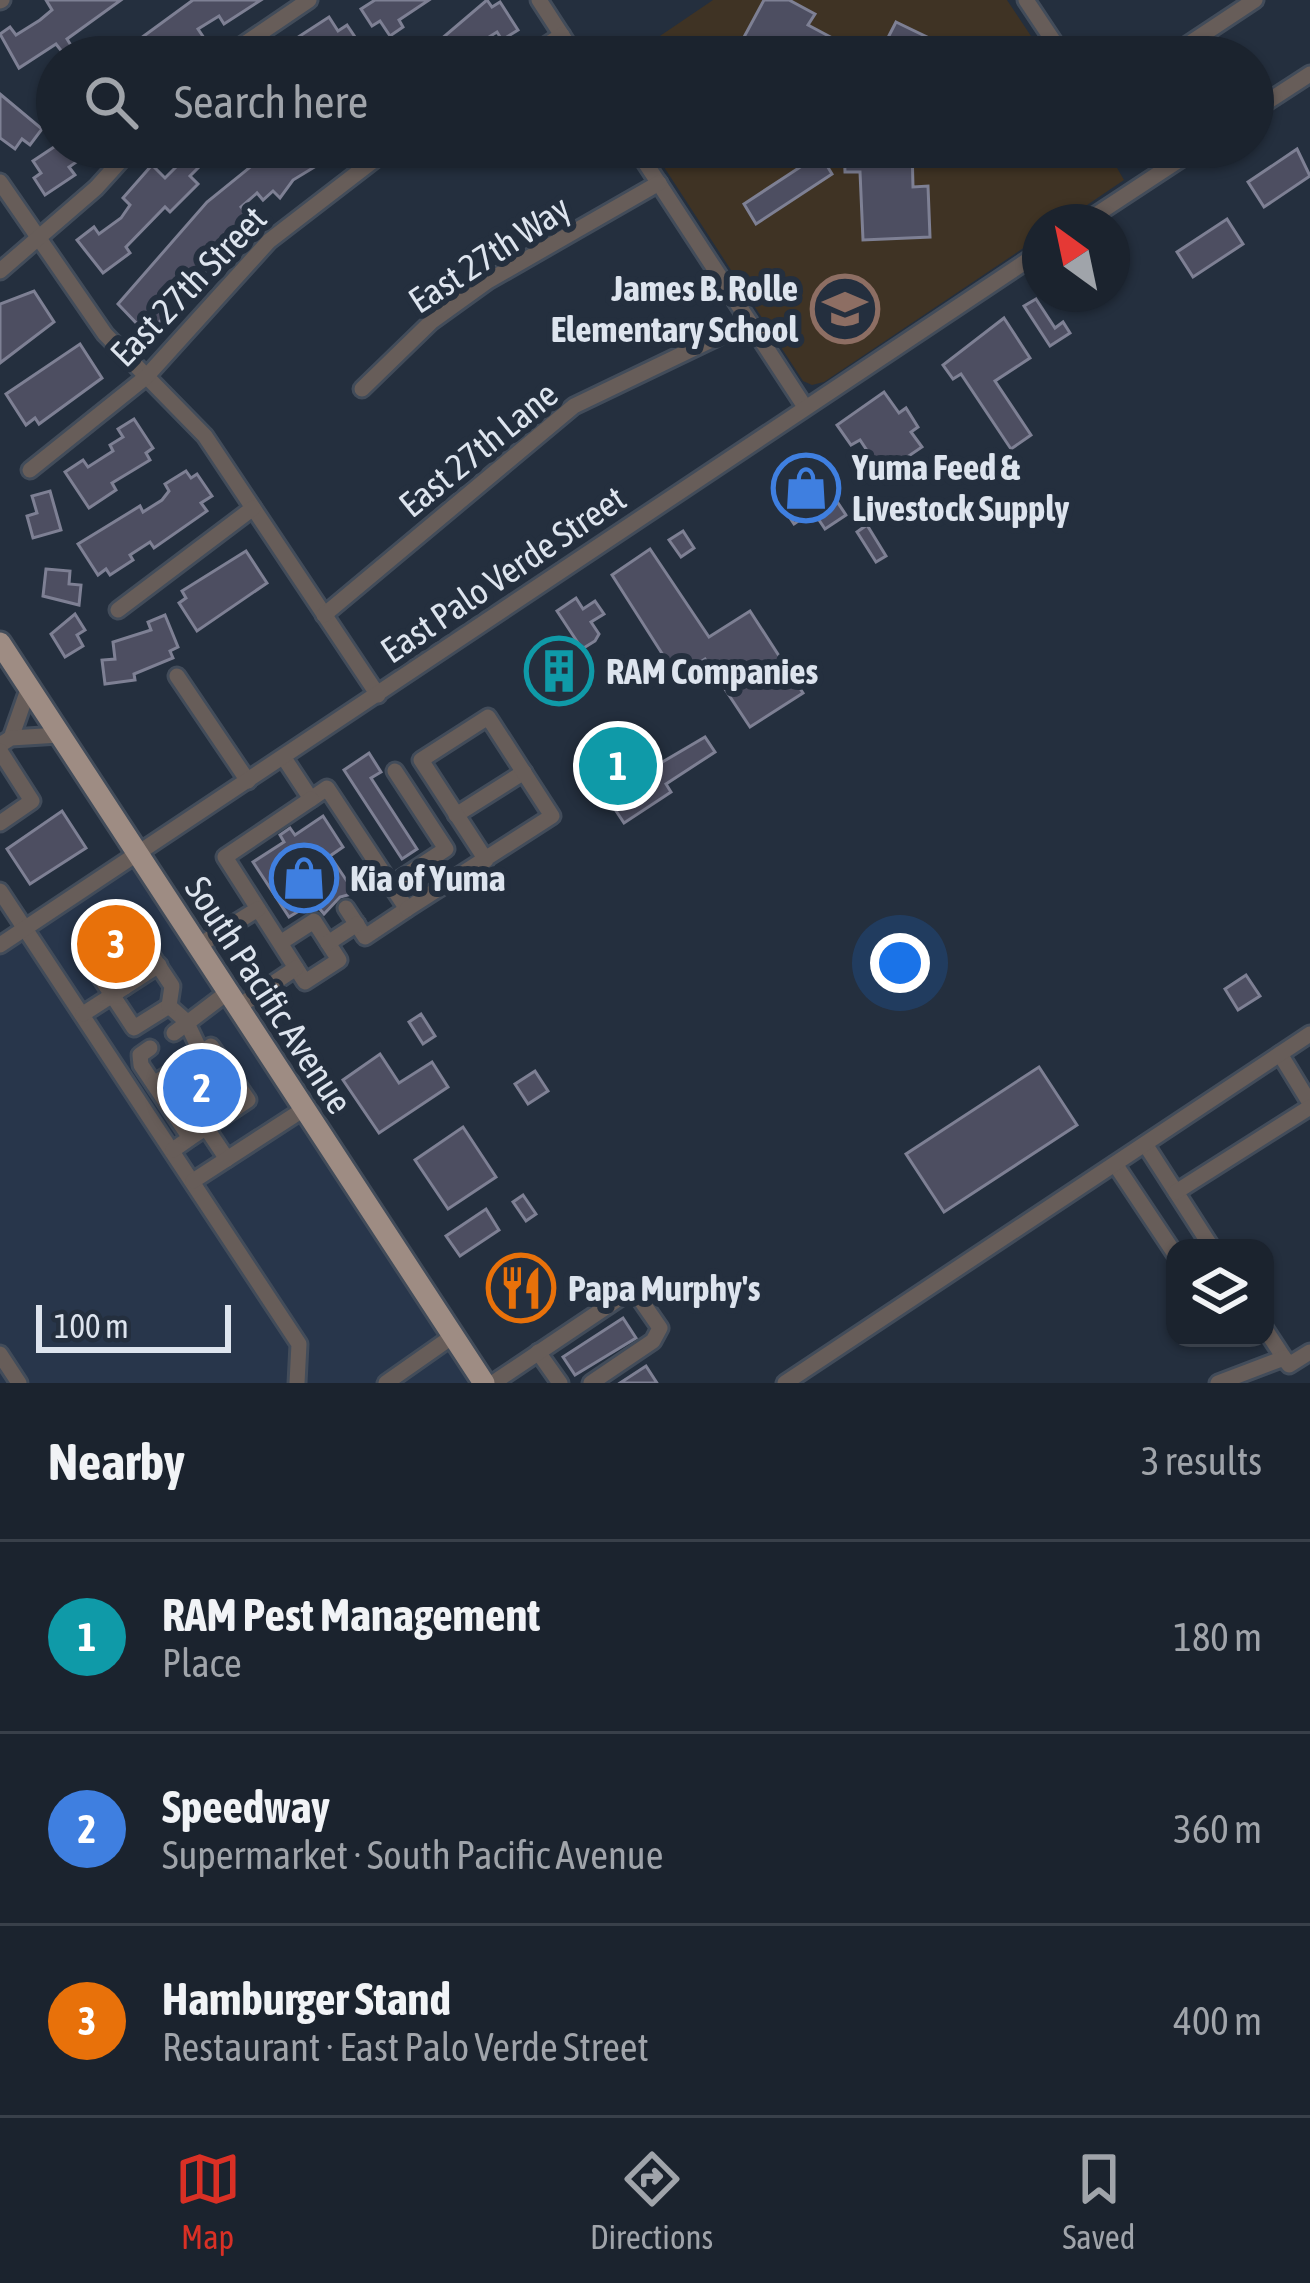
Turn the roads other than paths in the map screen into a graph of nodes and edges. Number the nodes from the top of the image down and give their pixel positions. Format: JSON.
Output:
{"nodes":[{"id":1,"x":308,"y":0,"type":"edge"},
{"id":2,"x":539,"y":0,"type":"edge"},
{"id":3,"x":1255,"y":0,"type":"edge"},
{"id":4,"x":1033,"y":2,"type":"edge"},
{"id":5,"x":562,"y":35,"type":"edge"},
{"id":6,"x":256,"y":36,"type":"edge"},
{"id":7,"x":1052,"y":36,"type":"edge"},
{"id":8,"x":1201,"y":36,"type":"edge"},
{"id":9,"x":1310,"y":74,"type":"edge"},
{"id":10,"x":1274,"y":97,"type":"edge"},
{"id":11,"x":112,"y":168,"type":"edge"},
{"id":12,"x":364,"y":168,"type":"edge"},
{"id":13,"x":649,"y":168,"type":"edge"},
{"id":14,"x":1167,"y":168,"type":"edge"},
{"id":15,"x":0,"y":182,"type":"edge"},
{"id":16,"x":659,"y":183,"type":"junction"},
{"id":17,"x":1112,"y":204,"type":"edge"},
{"id":18,"x":43,"y":237,"type":"junction"},
{"id":19,"x":1022,"y":264,"type":"edge"},
{"id":20,"x":0,"y":271,"type":"edge"},
{"id":21,"x":749,"y":322,"type":"junction"},
{"id":22,"x":146,"y":377,"type":"junction"},
{"id":23,"x":362,"y":389,"type":"dead end"},
{"id":24,"x":806,"y":407,"type":"junction"},
{"id":25,"x":30,"y":470,"type":"dead end"},
{"id":26,"x":253,"y":508,"type":"junction"},
{"id":27,"x":118,"y":610,"type":"dead end"},
{"id":28,"x":324,"y":615,"type":"junction"},
{"id":29,"x":0,"y":643,"type":"edge"},
{"id":30,"x":177,"y":676,"type":"dead end"},
{"id":31,"x":29,"y":687,"type":"junction"},
{"id":32,"x":378,"y":695,"type":"junction"},
{"id":33,"x":59,"y":735,"type":"junction"},
{"id":34,"x":4,"y":745,"type":"edge"},
{"id":35,"x":284,"y":758,"type":"junction"},
{"id":36,"x":395,"y":771,"type":"dead end"},
{"id":37,"x":524,"y":772,"type":"junction"},
{"id":38,"x":248,"y":781,"type":"junction"},
{"id":39,"x":311,"y":799,"type":"junction"},
{"id":40,"x":456,"y":814,"type":"junction"},
{"id":41,"x":0,"y":823,"type":"edge"},
{"id":42,"x":139,"y":855,"type":"junction"},
{"id":43,"x":486,"y":860,"type":"junction"},
{"id":44,"x":391,"y":885,"type":"junction"},
{"id":45,"x":0,"y":891,"type":"edge"},
{"id":46,"x":346,"y":908,"type":"dead end"},
{"id":47,"x":258,"y":909,"type":"junction"},
{"id":48,"x":407,"y":909,"type":"junction"},
{"id":49,"x":357,"y":924,"type":"junction"},
{"id":50,"x":26,"y":929,"type":"junction"},
{"id":51,"x":280,"y":943,"type":"junction"},
{"id":52,"x":328,"y":944,"type":"junction"},
{"id":53,"x":0,"y":946,"type":"edge"},
{"id":54,"x":198,"y":946,"type":"junction"},
{"id":55,"x":83,"y":951,"type":"dead end"},
{"id":56,"x":159,"y":965,"type":"junction"},
{"id":57,"x":296,"y":968,"type":"junction"},
{"id":58,"x":118,"y":991,"type":"junction"},
{"id":59,"x":233,"y":999,"type":"junction"},
{"id":60,"x":169,"y":1006,"type":"junction"},
{"id":61,"x":82,"y":1014,"type":"junction"},
{"id":62,"x":180,"y":1027,"type":"junction"},
{"id":63,"x":1310,"y":1034,"type":"edge"},
{"id":64,"x":150,"y":1048,"type":"dead end"},
{"id":65,"x":1280,"y":1054,"type":"junction"},
{"id":66,"x":203,"y":1059,"type":"junction"},
{"id":67,"x":154,"y":1084,"type":"junction"},
{"id":68,"x":220,"y":1085,"type":"dead end"},
{"id":69,"x":190,"y":1105,"type":"tunnel mouth"},
{"id":70,"x":1310,"y":1105,"type":"edge"},
{"id":71,"x":236,"y":1108,"type":"junction"},
{"id":72,"x":304,"y":1108,"type":"junction"},
{"id":73,"x":206,"y":1128,"type":"junction"},
{"id":74,"x":190,"y":1138,"type":"junction"},
{"id":75,"x":1145,"y":1144,"type":"junction"},
{"id":76,"x":173,"y":1150,"type":"junction"},
{"id":77,"x":227,"y":1159,"type":"junction"},
{"id":78,"x":1115,"y":1163,"type":"junction"},
{"id":79,"x":194,"y":1181,"type":"junction"},
{"id":80,"x":1176,"y":1192,"type":"junction"},
{"id":81,"x":1206,"y":1239,"type":"edge"},
{"id":82,"x":1166,"y":1240,"type":"edge"},
{"id":83,"x":453,"y":1336,"type":"junction"},
{"id":84,"x":1274,"y":1343,"type":"edge"},
{"id":85,"x":538,"y":1352,"type":"junction"},
{"id":86,"x":1310,"y":1352,"type":"edge"},
{"id":87,"x":0,"y":1354,"type":"edge"},
{"id":88,"x":1284,"y":1358,"type":"junction"},
{"id":89,"x":19,"y":1383,"type":"edge"},
{"id":90,"x":297,"y":1383,"type":"edge"},
{"id":91,"x":386,"y":1383,"type":"edge"},
{"id":92,"x":484,"y":1383,"type":"edge"},
{"id":93,"x":493,"y":1383,"type":"edge"},
{"id":94,"x":560,"y":1383,"type":"edge"},
{"id":95,"x":591,"y":1383,"type":"edge"},
{"id":96,"x":785,"y":1383,"type":"edge"},
{"id":97,"x":1218,"y":1383,"type":"edge"}],
"edges":[{"from":1,"to":6,"type":"street"},
{"from":2,"to":5,"type":"street"},
{"from":3,"to":8,"type":"street"},
{"from":4,"to":7,"type":"street"},
{"from":9,"to":10,"type":"street"},
{"from":11,"to":18,"type":"street"},
{"from":12,"to":22,"type":"street","name":"East 27th Street"},
{"from":13,"to":16,"type":"street"},
{"from":14,"to":17,"type":"street"},
{"from":15,"to":18,"type":"street"},
{"from":16,"to":21,"type":"street"},
{"from":16,"to":23,"type":"street","name":"East 27th Way"},
{"from":18,"to":20,"type":"street"},
{"from":18,"to":22,"type":"street"},
{"from":19,"to":24,"type":"street","name":"East Palo Verde Street"},
{"from":21,"to":24,"type":"street"},
{"from":21,"to":28,"type":"street","name":"East 27th Lane"},
{"from":22,"to":25,"type":"street","name":"East 27th Street"},
{"from":22,"to":26,"type":"street"},
{"from":24,"to":32,"type":"street","name":"East Palo Verde Street"},
{"from":26,"to":27,"type":"street"},
{"from":26,"to":28,"type":"street"},
{"from":28,"to":32,"type":"street"},
{"from":29,"to":31,"type":"main road","name":"South Pacific Avenue"},
{"from":30,"to":38,"type":"street"},
{"from":31,"to":33,"type":"main road","name":"South Pacific Avenue"},
{"from":31,"to":34,"type":"street"},
{"from":32,"to":35,"type":"street","name":"East Palo Verde Street"},
{"from":33,"to":34,"type":"street"},
{"from":33,"to":42,"type":"main road","name":"South Pacific Avenue"},
{"from":34,"to":41,"type":"street"},
{"from":35,"to":38,"type":"street","name":"East Palo Verde Street"},
{"from":35,"to":39,"type":"street"},
{"from":36,"to":44,"type":"street"},
{"from":37,"to":40,"type":"street"},
{"from":37,"to":40,"type":"street"},
{"from":37,"to":43,"type":"street"},
{"from":38,"to":42,"type":"street","name":"East Palo Verde Street"},
{"from":39,"to":44,"type":"street"},
{"from":39,"to":47,"type":"street"},
{"from":40,"to":43,"type":"street"},
{"from":42,"to":50,"type":"street","name":"East Palo Verde Street"},
{"from":42,"to":54,"type":"main road","name":"South Pacific Avenue"},
{"from":43,"to":48,"type":"street"},
{"from":44,"to":48,"type":"street"},
{"from":45,"to":50,"type":"street"},
{"from":46,"to":49,"type":"street"},
{"from":47,"to":51,"type":"street"},
{"from":47,"to":54,"type":"street"},
{"from":48,"to":49,"type":"street"},
{"from":49,"to":52,"type":"street"},
{"from":50,"to":53,"type":"street","name":"East Palo Verde Street"},
{"from":50,"to":61,"type":"street"},
{"from":51,"to":52,"type":"street"},
{"from":51,"to":57,"type":"street"},
{"from":52,"to":57,"type":"street"},
{"from":54,"to":59,"type":"main road","name":"South Pacific Avenue"},
{"from":55,"to":58,"type":"street"},
{"from":56,"to":58,"type":"street"},
{"from":56,"to":58,"type":"street"},
{"from":56,"to":60,"type":"street"},
{"from":57,"to":59,"type":"street"},
{"from":58,"to":60,"type":"street"},
{"from":58,"to":61,"type":"street"},
{"from":59,"to":62,"type":"street"},
{"from":59,"to":72,"type":"main road","name":"South Pacific Avenue"},
{"from":60,"to":62,"type":"street"},
{"from":61,"to":76,"type":"street"},
{"from":62,"to":66,"type":"street"},
{"from":63,"to":65,"type":"street"},
{"from":64,"to":67,"type":"street"},
{"from":65,"to":70,"type":"street"},
{"from":65,"to":75,"type":"street"},
{"from":66,"to":67,"type":"street"},
{"from":66,"to":71,"type":"street"},
{"from":67,"to":74,"type":"street"},
{"from":68,"to":71,"type":"street"},
{"from":69,"to":73,"type":"street"},
{"from":70,"to":80,"type":"street"},
{"from":71,"to":73,"type":"street"},
{"from":72,"to":77,"type":"street"},
{"from":72,"to":83,"type":"main road","name":"South Pacific Avenue"},
{"from":73,"to":74,"type":"street"},
{"from":73,"to":77,"type":"street"},
{"from":74,"to":76,"type":"street"},
{"from":75,"to":78,"type":"street"},
{"from":75,"to":80,"type":"street"},
{"from":76,"to":79,"type":"street"},
{"from":77,"to":79,"type":"street"},
{"from":78,"to":82,"type":"street"},
{"from":78,"to":96,"type":"street"},
{"from":79,"to":90,"type":"street"},
{"from":80,"to":81,"type":"street"},
{"from":83,"to":91,"type":"street"},
{"from":83,"to":92,"type":"main road","name":"South Pacific Avenue"},
{"from":84,"to":88,"type":"street"},
{"from":85,"to":93,"type":"street"},
{"from":85,"to":94,"type":"street"},
{"from":85,"to":95,"type":"street"},
{"from":86,"to":88,"type":"street"},
{"from":87,"to":89,"type":"street"},
{"from":88,"to":97,"type":"street"}]}
